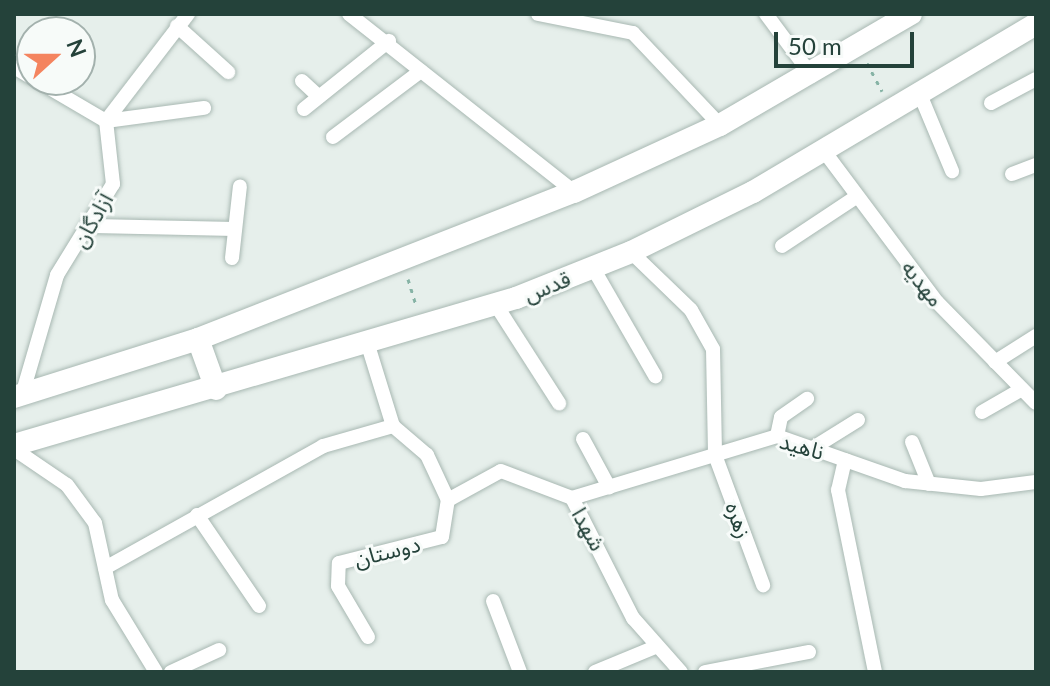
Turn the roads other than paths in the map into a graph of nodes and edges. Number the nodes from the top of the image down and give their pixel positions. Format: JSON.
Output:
{"nodes":[{"id":1,"x":188,"y":14,"type":"edge"},
{"id":2,"x":349,"y":14,"type":"edge"},
{"id":3,"x":538,"y":14,"type":"edge"},
{"id":4,"x":766,"y":14,"type":"edge"},
{"id":5,"x":896,"y":18,"type":"edge"},
{"id":6,"x":1036,"y":24,"type":"edge"},
{"id":7,"x":177,"y":26,"type":"junction"},
{"id":8,"x":389,"y":41,"type":"junction"},
{"id":9,"x":421,"y":71,"type":"junction"},
{"id":10,"x":228,"y":72,"type":"dead end"},
{"id":11,"x":812,"y":76,"type":"junction"},
{"id":12,"x":1036,"y":79,"type":"edge"},
{"id":13,"x":302,"y":81,"type":"dead end"},
{"id":14,"x":919,"y":92,"type":"junction"},
{"id":15,"x":63,"y":96,"type":"edge"},
{"id":16,"x":319,"y":97,"type":"junction"},
{"id":17,"x":991,"y":103,"type":"dead end"},
{"id":18,"x":204,"y":108,"type":"dead end"},
{"id":19,"x":304,"y":109,"type":"dead end"},
{"id":20,"x":106,"y":121,"type":"junction"},
{"id":21,"x":720,"y":125,"type":"junction"},
{"id":22,"x":333,"y":137,"type":"dead end"},
{"id":23,"x":824,"y":151,"type":"junction"},
{"id":24,"x":1036,"y":165,"type":"edge"},
{"id":25,"x":952,"y":171,"type":"dead end"},
{"id":26,"x":1012,"y":174,"type":"dead end"},
{"id":27,"x":240,"y":186,"type":"dead end"},
{"id":28,"x":574,"y":192,"type":"junction"},
{"id":29,"x":856,"y":197,"type":"junction"},
{"id":30,"x":93,"y":226,"type":"junction"},
{"id":31,"x":235,"y":229,"type":"junction"},
{"id":32,"x":782,"y":246,"type":"dead end"},
{"id":33,"x":631,"y":252,"type":"junction"},
{"id":34,"x":232,"y":258,"type":"dead end"},
{"id":35,"x":593,"y":268,"type":"junction"},
{"id":36,"x":496,"y":305,"type":"junction"},
{"id":37,"x":1036,"y":336,"type":"edge"},
{"id":38,"x":198,"y":339,"type":"junction"},
{"id":39,"x":368,"y":345,"type":"junction"},
{"id":40,"x":995,"y":362,"type":"junction"},
{"id":41,"x":655,"y":376,"type":"dead end"},
{"id":42,"x":216,"y":389,"type":"junction"},
{"id":43,"x":1022,"y":389,"type":"junction"},
{"id":44,"x":18,"y":396,"type":"edge"},
{"id":45,"x":807,"y":399,"type":"dead end"},
{"id":46,"x":559,"y":403,"type":"dead end"},
{"id":47,"x":1036,"y":403,"type":"edge"},
{"id":48,"x":982,"y":412,"type":"dead end"},
{"id":49,"x":858,"y":420,"type":"dead end"},
{"id":50,"x":393,"y":426,"type":"junction"},
{"id":51,"x":777,"y":436,"type":"junction"},
{"id":52,"x":583,"y":439,"type":"dead end"},
{"id":53,"x":912,"y":442,"type":"dead end"},
{"id":54,"x":14,"y":447,"type":"edge"},
{"id":55,"x":813,"y":448,"type":"junction"},
{"id":56,"x":715,"y":455,"type":"junction"},
{"id":57,"x":845,"y":460,"type":"junction"},
{"id":58,"x":1036,"y":482,"type":"edge"},
{"id":59,"x":929,"y":484,"type":"junction"},
{"id":60,"x":609,"y":487,"type":"junction"},
{"id":61,"x":572,"y":498,"type":"junction"},
{"id":62,"x":448,"y":500,"type":"junction"},
{"id":63,"x":197,"y":515,"type":"junction"},
{"id":64,"x":105,"y":568,"type":"junction"},
{"id":65,"x":763,"y":585,"type":"dead end"},
{"id":66,"x":493,"y":601,"type":"dead end"},
{"id":67,"x":259,"y":606,"type":"dead end"},
{"id":68,"x":368,"y":637,"type":"dead end"},
{"id":69,"x":653,"y":648,"type":"junction"},
{"id":70,"x":219,"y":650,"type":"dead end"},
{"id":71,"x":809,"y":652,"type":"dead end"},
{"id":72,"x":156,"y":672,"type":"edge"},
{"id":73,"x":171,"y":672,"type":"edge"},
{"id":74,"x":520,"y":672,"type":"edge"},
{"id":75,"x":595,"y":672,"type":"edge"},
{"id":76,"x":681,"y":672,"type":"edge"},
{"id":77,"x":705,"y":672,"type":"edge"},
{"id":78,"x":875,"y":672,"type":"edge"}],
"edges":[{"from":1,"to":7,"type":"street"},
{"from":2,"to":8,"type":"street"},
{"from":3,"to":21,"type":"street"},
{"from":4,"to":11,"type":"street"},
{"from":5,"to":11,"type":"main road"},
{"from":6,"to":14,"type":"main road","name":"قدس"},
{"from":7,"to":10,"type":"street"},
{"from":7,"to":20,"type":"street"},
{"from":8,"to":9,"type":"street"},
{"from":8,"to":16,"type":"street"},
{"from":9,"to":22,"type":"street"},
{"from":9,"to":28,"type":"street"},
{"from":11,"to":21,"type":"main road"},
{"from":12,"to":17,"type":"street"},
{"from":13,"to":16,"type":"street"},
{"from":14,"to":23,"type":"main road","name":"قدس"},
{"from":14,"to":25,"type":"street"},
{"from":15,"to":20,"type":"street"},
{"from":16,"to":19,"type":"street"},
{"from":18,"to":20,"type":"street"},
{"from":20,"to":30,"type":"street","name":"آزادگان"},
{"from":21,"to":28,"type":"main road"},
{"from":23,"to":29,"type":"street","name":"مهدیه"},
{"from":23,"to":33,"type":"main road","name":"قدس"},
{"from":24,"to":26,"type":"street"},
{"from":27,"to":31,"type":"street"},
{"from":28,"to":38,"type":"main road"},
{"from":29,"to":32,"type":"street"},
{"from":29,"to":40,"type":"street","name":"مهدیه"},
{"from":30,"to":31,"type":"street"},
{"from":30,"to":44,"type":"street","name":"آزادگان"},
{"from":31,"to":34,"type":"street"},
{"from":33,"to":35,"type":"main road","name":"قدس"},
{"from":33,"to":56,"type":"street","name":"زهره"},
{"from":35,"to":36,"type":"main road","name":"قدس"},
{"from":35,"to":41,"type":"street"},
{"from":36,"to":39,"type":"main road","name":"قدس"},
{"from":36,"to":46,"type":"street"},
{"from":37,"to":40,"type":"street"},
{"from":38,"to":42,"type":"main road"},
{"from":38,"to":44,"type":"main road"},
{"from":39,"to":42,"type":"main road","name":"قدس"},
{"from":39,"to":50,"type":"street"},
{"from":40,"to":43,"type":"street","name":"مهدیه"},
{"from":42,"to":54,"type":"main road","name":"قدس"},
{"from":43,"to":47,"type":"street","name":"مهدیه"},
{"from":43,"to":48,"type":"street"},
{"from":45,"to":51,"type":"street"},
{"from":49,"to":55,"type":"street"},
{"from":50,"to":62,"type":"street"},
{"from":50,"to":63,"type":"street"},
{"from":51,"to":55,"type":"street","name":"ناهید"},
{"from":51,"to":56,"type":"street","name":"ناهید"},
{"from":52,"to":60,"type":"street"},
{"from":53,"to":59,"type":"street"},
{"from":54,"to":64,"type":"street"},
{"from":55,"to":57,"type":"street","name":"ناهید"},
{"from":56,"to":60,"type":"street","name":"ناهید"},
{"from":56,"to":65,"type":"street","name":"زهره"},
{"from":57,"to":59,"type":"street","name":"ناهید"},
{"from":57,"to":78,"type":"street"},
{"from":58,"to":59,"type":"street","name":"ناهید"},
{"from":60,"to":61,"type":"street","name":"ناهید"},
{"from":61,"to":62,"type":"street","name":"شهدا"},
{"from":61,"to":69,"type":"street","name":"شهدا"},
{"from":62,"to":68,"type":"street","name":"دوستان"},
{"from":63,"to":64,"type":"street"},
{"from":63,"to":67,"type":"street"},
{"from":64,"to":72,"type":"street"},
{"from":66,"to":74,"type":"street"},
{"from":69,"to":75,"type":"street"},
{"from":69,"to":76,"type":"street","name":"شهدا"},
{"from":70,"to":73,"type":"street"},
{"from":71,"to":77,"type":"street"}]}
